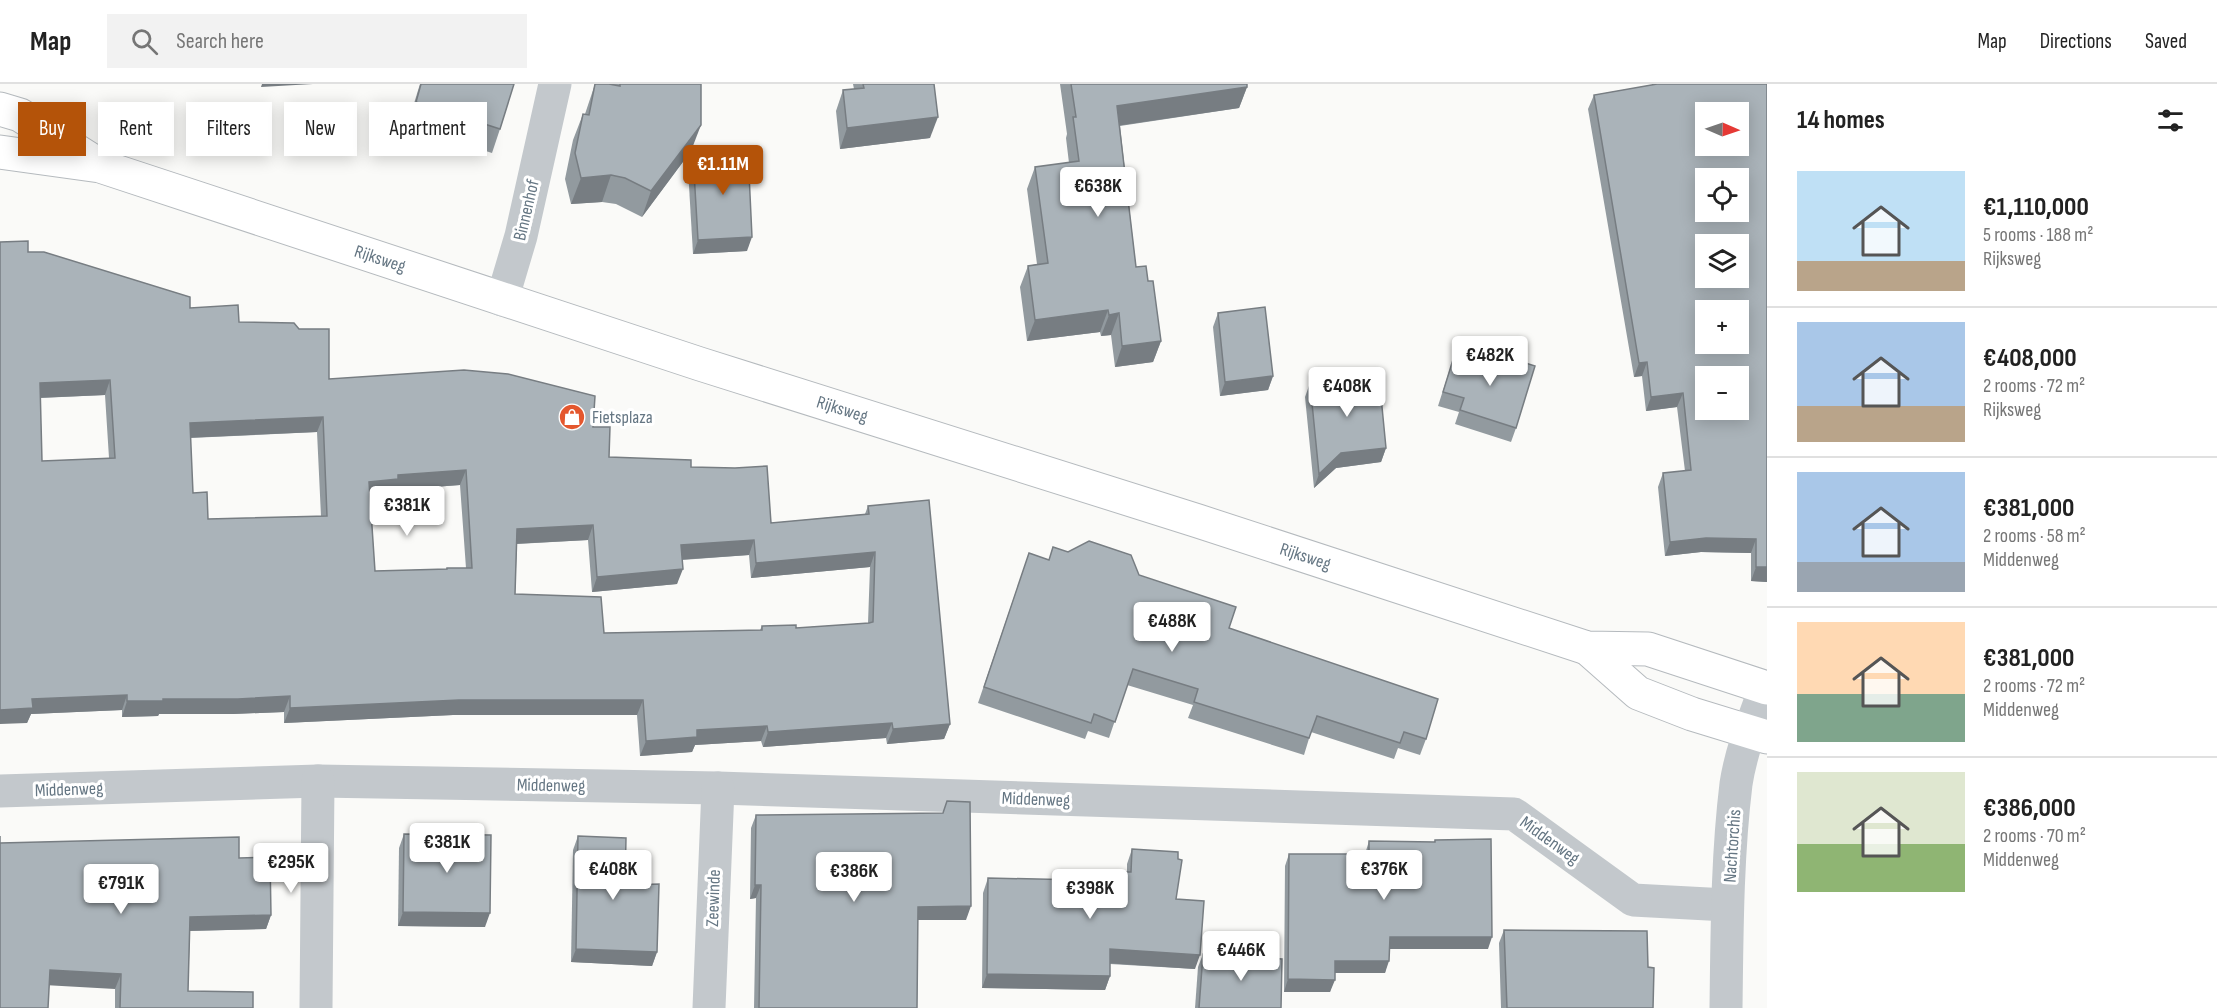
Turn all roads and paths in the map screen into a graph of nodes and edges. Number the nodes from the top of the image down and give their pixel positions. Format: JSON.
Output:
{"nodes":[{"id":1,"x":555,"y":84,"type":"edge"},
{"id":2,"x":0,"y":110,"type":"edge"},
{"id":3,"x":0,"y":152,"type":"edge"},
{"id":4,"x":100,"y":166,"type":"junction"},
{"id":5,"x":502,"y":300,"type":"junction"},
{"id":6,"x":1587,"y":648,"type":"junction"},
{"id":7,"x":1766,"y":688,"type":"edge"},
{"id":8,"x":1758,"y":735,"type":"edge"},
{"id":9,"x":318,"y":781,"type":"junction"},
{"id":10,"x":718,"y":788,"type":"junction"},
{"id":11,"x":0,"y":791,"type":"edge"},
{"id":12,"x":1727,"y":905,"type":"junction"},
{"id":13,"x":316,"y":1008,"type":"edge"},
{"id":14,"x":709,"y":1008,"type":"edge"},
{"id":15,"x":1726,"y":1008,"type":"edge"}],
"edges":[{"from":1,"to":5,"type":"street","name":"Binnenhof"},
{"from":2,"to":4,"type":"main road","name":"Rijksweg"},
{"from":3,"to":4,"type":"main road","name":"Rijksweg"},
{"from":4,"to":5,"type":"main road","name":"Rijksweg"},
{"from":5,"to":6,"type":"main road","name":"Rijksweg"},
{"from":6,"to":7,"type":"main road","name":"Rijksweg"},
{"from":6,"to":8,"type":"main road","name":"Rijksweg"},
{"from":7,"to":8,"type":"street","name":"Nachtorchis"},
{"from":8,"to":12,"type":"street","name":"Nachtorchis"},
{"from":9,"to":10,"type":"street","name":"Middenweg"},
{"from":9,"to":11,"type":"street","name":"Middenweg"},
{"from":9,"to":13,"type":"street"},
{"from":10,"to":12,"type":"street","name":"Middenweg"},
{"from":10,"to":14,"type":"street","name":"Zeewinde"},
{"from":12,"to":15,"type":"street","name":"Nachtorchis"}]}
